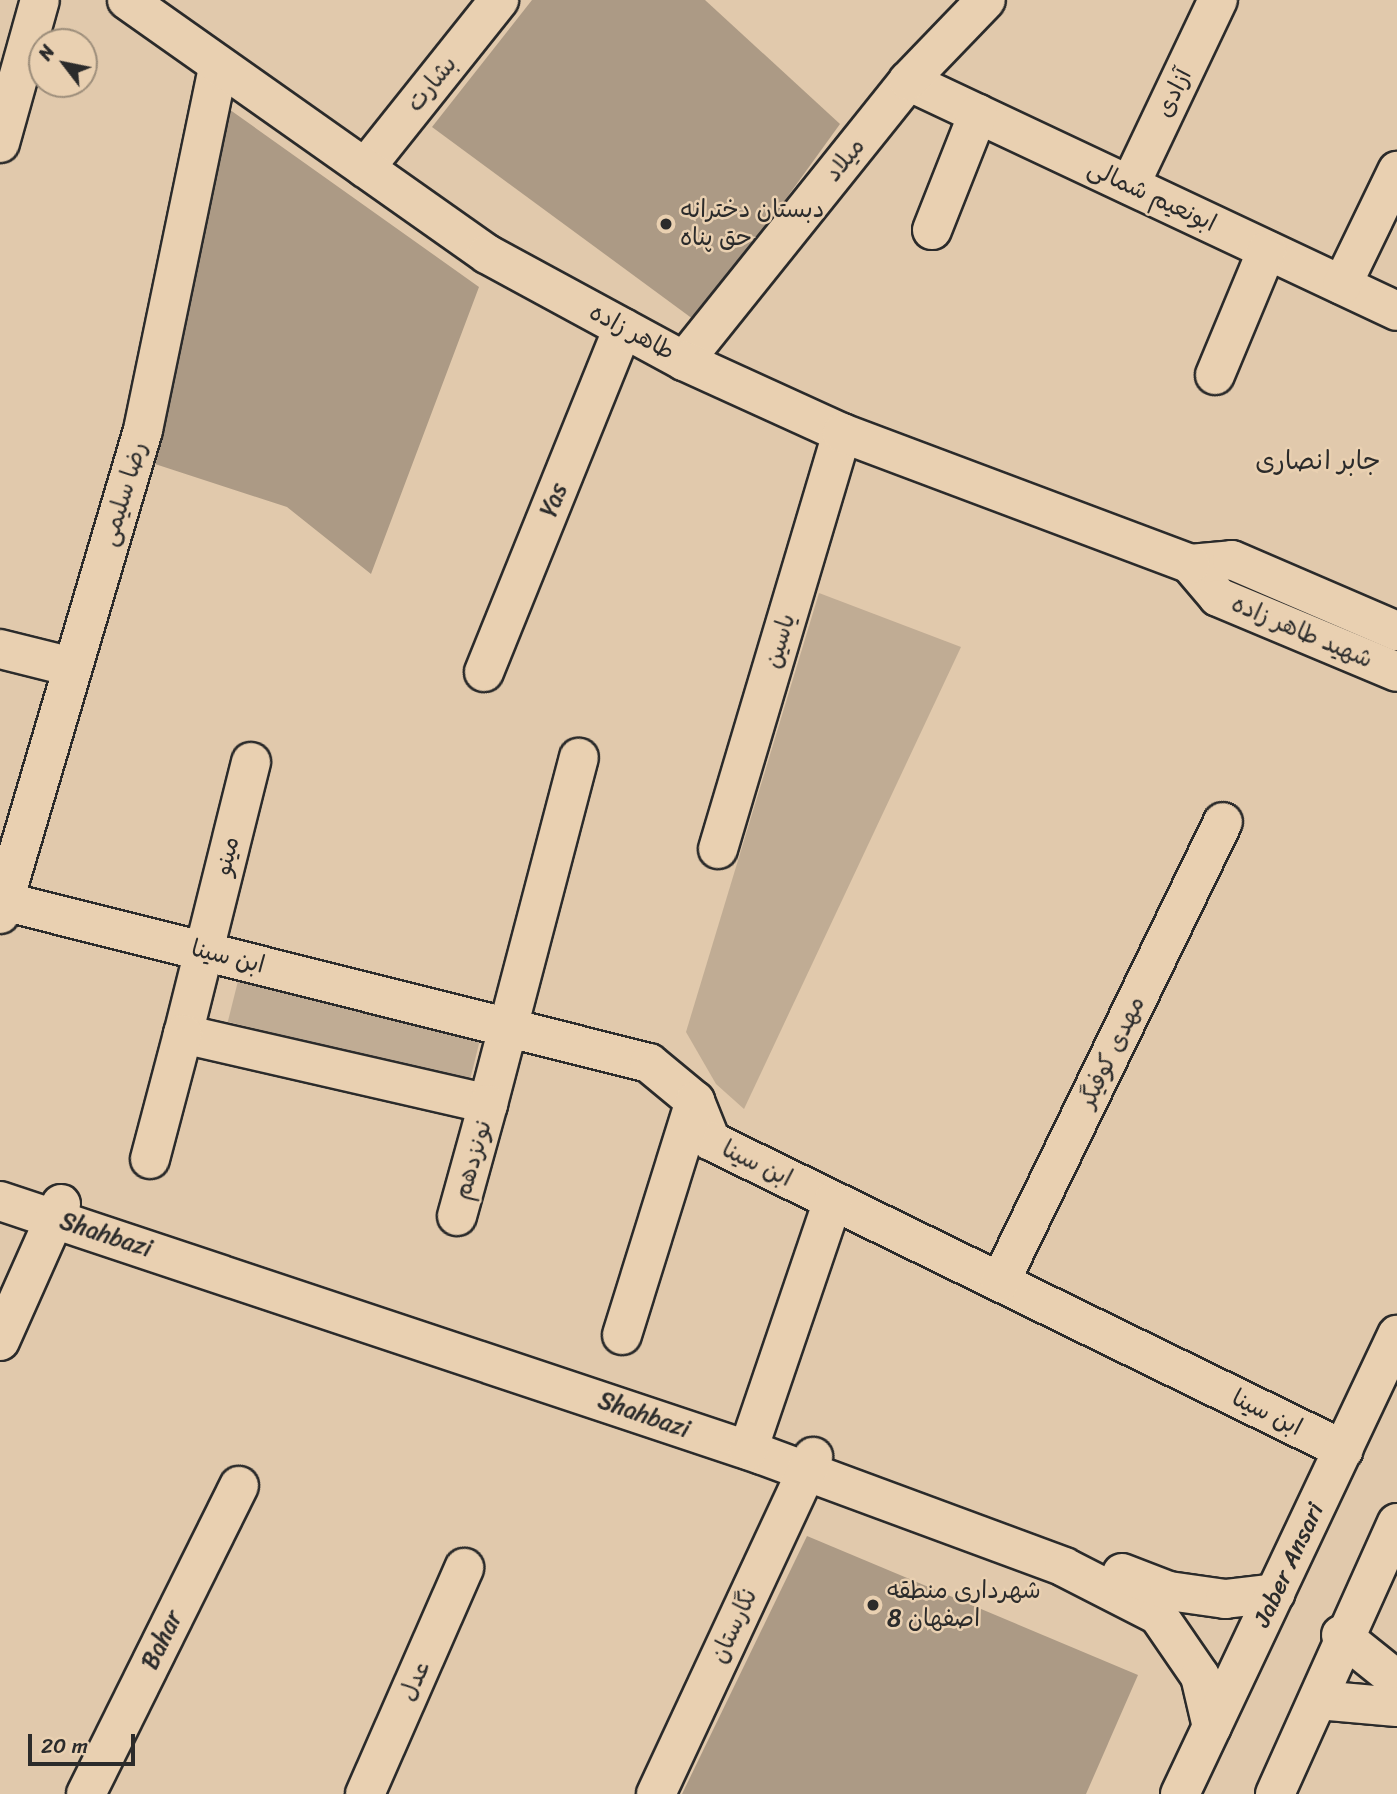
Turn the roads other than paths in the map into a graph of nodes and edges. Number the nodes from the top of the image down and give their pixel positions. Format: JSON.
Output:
{"nodes":[{"id":1,"x":40,"y":0,"type":"edge"},
{"id":2,"x":127,"y":0,"type":"edge"},
{"id":3,"x":499,"y":0,"type":"edge"},
{"id":4,"x":986,"y":0,"type":"edge"},
{"id":5,"x":1219,"y":0,"type":"edge"},
{"id":6,"x":218,"y":67,"type":"junction"},
{"id":7,"x":908,"y":82,"type":"junction"},
{"id":8,"x":978,"y":114,"type":"junction"},
{"id":9,"x":0,"y":143,"type":"edge"},
{"id":10,"x":365,"y":168,"type":"junction"},
{"id":11,"x":1397,"y":171,"type":"edge"},
{"id":12,"x":1130,"y":186,"type":"junction"},
{"id":13,"x":932,"y":230,"type":"dead end"},
{"id":14,"x":1267,"y":250,"type":"junction"},
{"id":15,"x":1342,"y":285,"type":"junction"},
{"id":16,"x":1397,"y":311,"type":"edge"},
{"id":17,"x":623,"y":328,"type":"junction"},
{"id":18,"x":684,"y":361,"type":"junction"},
{"id":19,"x":1215,"y":375,"type":"dead end"},
{"id":20,"x":842,"y":433,"type":"junction"},
{"id":21,"x":1190,"y":564,"type":"junction"},
{"id":22,"x":1397,"y":631,"type":"edge"},
{"id":23,"x":0,"y":649,"type":"edge"},
{"id":24,"x":72,"y":667,"type":"junction"},
{"id":25,"x":484,"y":672,"type":"dead end"},
{"id":26,"x":1397,"y":672,"type":"edge"},
{"id":27,"x":579,"y":758,"type":"dead end"},
{"id":28,"x":251,"y":762,"type":"dead end"},
{"id":29,"x":1223,"y":822,"type":"dead end"},
{"id":30,"x":718,"y":849,"type":"dead end"},
{"id":31,"x":1,"y":907,"type":"edge"},
{"id":32,"x":203,"y":951,"type":"junction"},
{"id":33,"x":510,"y":1029,"type":"junction"},
{"id":34,"x":183,"y":1034,"type":"junction"},
{"id":35,"x":695,"y":1101,"type":"junction"},
{"id":36,"x":488,"y":1104,"type":"junction"},
{"id":37,"x":150,"y":1159,"type":"dead end"},
{"id":38,"x":0,"y":1186,"type":"edge"},
{"id":39,"x":0,"y":1201,"type":"edge"},
{"id":40,"x":834,"y":1201,"type":"junction"},
{"id":41,"x":58,"y":1211,"type":"junction"},
{"id":42,"x":457,"y":1216,"type":"dead end"},
{"id":43,"x":1000,"y":1282,"type":"junction"},
{"id":44,"x":622,"y":1335,"type":"dead end"},
{"id":45,"x":1397,"y":1335,"type":"edge"},
{"id":46,"x":0,"y":1340,"type":"edge"},
{"id":47,"x":751,"y":1443,"type":"junction"},
{"id":48,"x":1344,"y":1450,"type":"junction"},
{"id":49,"x":810,"y":1465,"type":"junction"},
{"id":50,"x":239,"y":1486,"type":"dead end"},
{"id":51,"x":1392,"y":1546,"type":"edge"},
{"id":52,"x":464,"y":1568,"type":"dead end"},
{"id":53,"x":1276,"y":1593,"type":"junction"},
{"id":54,"x":1341,"y":1635,"type":"junction"},
{"id":55,"x":1397,"y":1680,"type":"edge"},
{"id":56,"x":1318,"y":1700,"type":"junction"},
{"id":57,"x":1397,"y":1707,"type":"edge"},
{"id":58,"x":1212,"y":1727,"type":"junction"},
{"id":59,"x":86,"y":1794,"type":"edge"},
{"id":60,"x":365,"y":1794,"type":"edge"},
{"id":61,"x":656,"y":1794,"type":"edge"},
{"id":62,"x":1180,"y":1794,"type":"edge"},
{"id":63,"x":1275,"y":1794,"type":"edge"}],
"edges":[{"from":1,"to":9,"type":"street"},
{"from":2,"to":6,"type":"street","name":"طاهر زاده"},
{"from":3,"to":10,"type":"street","name":"بشارت"},
{"from":4,"to":7,"type":"street","name":"میلاد"},
{"from":5,"to":12,"type":"street","name":"آزادی"},
{"from":6,"to":10,"type":"street","name":"طاهر زاده"},
{"from":6,"to":24,"type":"street","name":"رضا سلیمی"},
{"from":7,"to":8,"type":"street","name":"ابونعیم شمالی"},
{"from":7,"to":18,"type":"street","name":"میلاد"},
{"from":8,"to":12,"type":"street","name":"ابونعیم شمالی"},
{"from":8,"to":13,"type":"street"},
{"from":10,"to":17,"type":"street","name":"طاهر زاده"},
{"from":11,"to":15,"type":"street"},
{"from":12,"to":14,"type":"street","name":"ابونعیم شمالی"},
{"from":14,"to":15,"type":"street","name":"ابونعیم شمالی"},
{"from":14,"to":19,"type":"street"},
{"from":15,"to":16,"type":"street","name":"ابونعیم شمالی"},
{"from":17,"to":18,"type":"street","name":"طاهر زاده"},
{"from":17,"to":25,"type":"street","name":"Yas"},
{"from":18,"to":20,"type":"street","name":"طاهر زاده"},
{"from":20,"to":21,"type":"street","name":"طاهر زاده"},
{"from":20,"to":30,"type":"street","name":"یاسین"},
{"from":21,"to":22,"type":"street","name":"شهید طاهر زاده"},
{"from":21,"to":26,"type":"street","name":"شهید طاهر زاده"},
{"from":23,"to":24,"type":"street"},
{"from":24,"to":31,"type":"street","name":"رضا سلیمی"},
{"from":27,"to":33,"type":"street","name":"نونزدهم"},
{"from":28,"to":32,"type":"street","name":"مینو"},
{"from":29,"to":43,"type":"street","name":"مهدی کوفیگر"},
{"from":31,"to":32,"type":"street","name":"ابن سینا"},
{"from":32,"to":33,"type":"street","name":"ابن سینا"},
{"from":32,"to":34,"type":"street","name":"مینو"},
{"from":33,"to":35,"type":"street","name":"ابن سینا"},
{"from":33,"to":36,"type":"street","name":"نونزدهم"},
{"from":34,"to":36,"type":"street"},
{"from":34,"to":37,"type":"street","name":"مینو"},
{"from":35,"to":40,"type":"street","name":"ابن سینا"},
{"from":35,"to":44,"type":"street"},
{"from":36,"to":42,"type":"street","name":"نونزدهم"},
{"from":38,"to":41,"type":"street","name":"Shahbazi"},
{"from":39,"to":41,"type":"street","name":"Shahbazi"},
{"from":40,"to":43,"type":"street","name":"ابن سینا"},
{"from":40,"to":47,"type":"street"},
{"from":41,"to":46,"type":"street"},
{"from":41,"to":47,"type":"street","name":"Shahbazi"},
{"from":43,"to":48,"type":"street","name":"ابن سینا"},
{"from":45,"to":48,"type":"street","name":"Jaber Ansari"},
{"from":47,"to":49,"type":"street","name":"Shahbazi"},
{"from":48,"to":53,"type":"street","name":"Jaber Ansari"},
{"from":49,"to":53,"type":"street","name":"Shahbazi"},
{"from":49,"to":58,"type":"street","name":"Shahbazi"},
{"from":49,"to":61,"type":"street","name":"نگارستان"},
{"from":50,"to":59,"type":"street","name":"Bahar"},
{"from":51,"to":54,"type":"street"},
{"from":52,"to":60,"type":"street","name":"عدل"},
{"from":53,"to":58,"type":"street","name":"Jaber Ansari"},
{"from":54,"to":55,"type":"street"},
{"from":54,"to":56,"type":"street"},
{"from":56,"to":57,"type":"street"},
{"from":56,"to":63,"type":"street"},
{"from":58,"to":62,"type":"street","name":"Jaber Ansari"}]}
